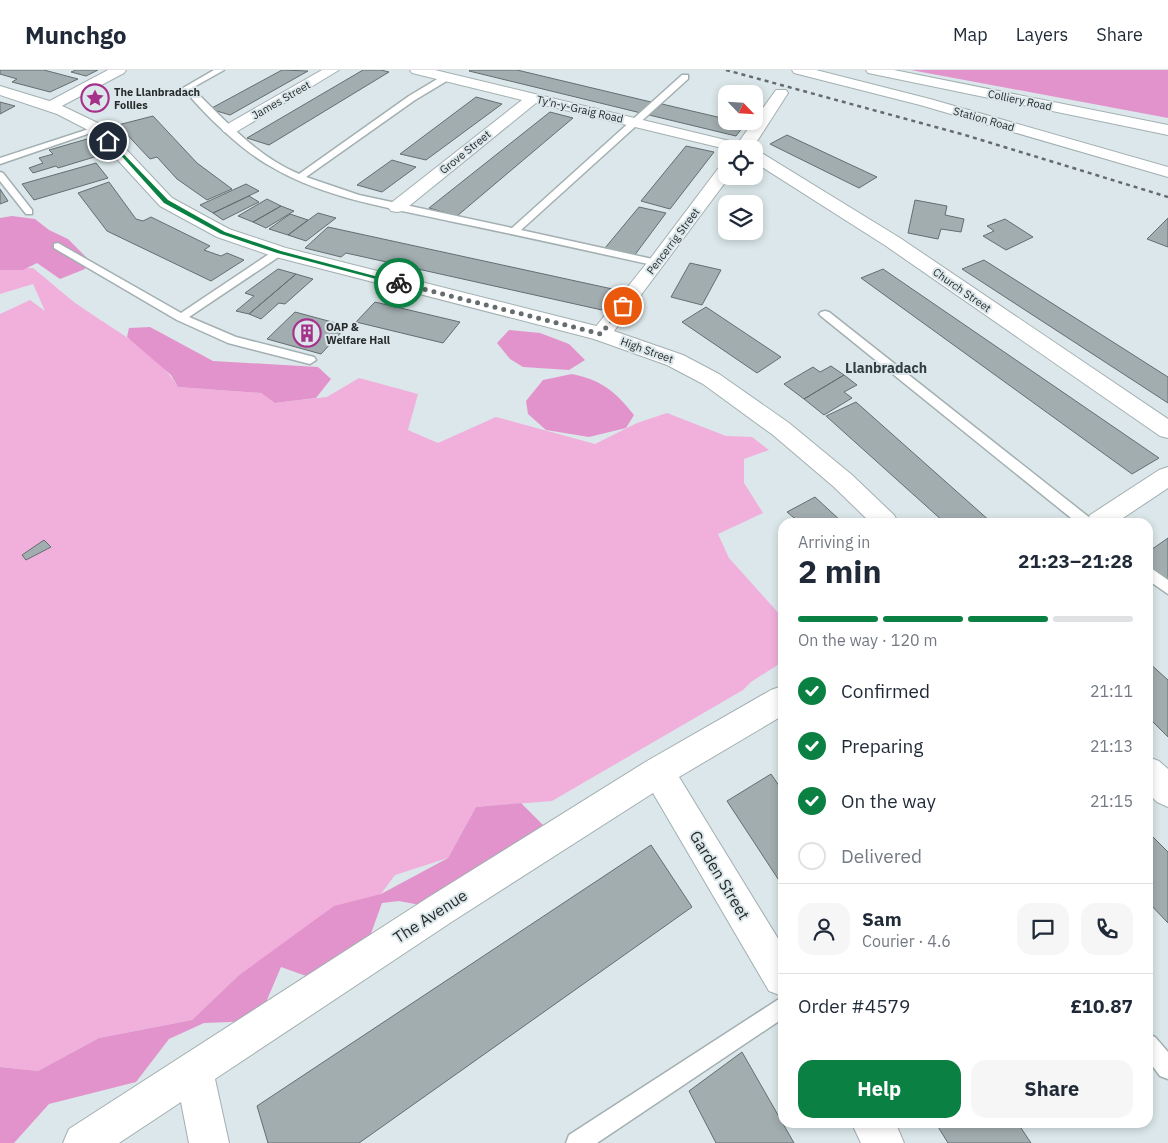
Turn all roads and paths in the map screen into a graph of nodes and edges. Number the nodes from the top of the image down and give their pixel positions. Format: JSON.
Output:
{"nodes":[{"id":1,"x":119,"y":70,"type":"edge"},
{"id":2,"x":220,"y":70,"type":"edge"},
{"id":3,"x":332,"y":70,"type":"edge"},
{"id":4,"x":417,"y":70,"type":"edge"},
{"id":5,"x":799,"y":70,"type":"edge"},
{"id":6,"x":873,"y":70,"type":"edge"},
{"id":7,"x":447,"y":77,"type":"junction"},
{"id":8,"x":685,"y":77,"type":"dead end"},
{"id":9,"x":0,"y":90,"type":"edge"},
{"id":10,"x":781,"y":93,"type":"dead end"},
{"id":11,"x":533,"y":98,"type":"junction"},
{"id":12,"x":51,"y":106,"type":"junction"},
{"id":13,"x":634,"y":122,"type":"junction"},
{"id":14,"x":230,"y":129,"type":"junction"},
{"id":15,"x":98,"y":130,"type":"junction"},
{"id":16,"x":1168,"y":130,"type":"edge"},
{"id":17,"x":752,"y":140,"type":"edge"},
{"id":18,"x":718,"y":143,"type":"edge"},
{"id":19,"x":0,"y":160,"type":"edge"},
{"id":20,"x":763,"y":161,"type":"edge"},
{"id":21,"x":1168,"y":172,"type":"edge"},
{"id":22,"x":0,"y":175,"type":"edge"},
{"id":23,"x":299,"y":178,"type":"junction"},
{"id":24,"x":718,"y":181,"type":"edge"},
{"id":25,"x":397,"y":207,"type":"junction"},
{"id":26,"x":29,"y":212,"type":"dead end"},
{"id":27,"x":514,"y":232,"type":"junction"},
{"id":28,"x":58,"y":246,"type":"dead end"},
{"id":29,"x":279,"y":252,"type":"junction"},
{"id":30,"x":657,"y":263,"type":"junction"},
{"id":31,"x":825,"y":314,"type":"dead end"},
{"id":32,"x":181,"y":318,"type":"junction"},
{"id":33,"x":601,"y":334,"type":"junction"},
{"id":34,"x":310,"y":360,"type":"dead end"},
{"id":35,"x":1168,"y":430,"type":"edge"},
{"id":36,"x":1168,"y":476,"type":"edge"},
{"id":37,"x":881,"y":518,"type":"edge"},
{"id":38,"x":1080,"y":518,"type":"edge"},
{"id":39,"x":1105,"y":518,"type":"edge"},
{"id":40,"x":1153,"y":576,"type":"edge"},
{"id":41,"x":1168,"y":588,"type":"edge"},
{"id":42,"x":778,"y":702,"type":"edge"},
{"id":43,"x":658,"y":772,"type":"junction"},
{"id":44,"x":1153,"y":777,"type":"edge"},
{"id":45,"x":1168,"y":791,"type":"edge"},
{"id":46,"x":778,"y":971,"type":"edge"},
{"id":47,"x":778,"y":1010,"type":"edge"},
{"id":48,"x":1153,"y":1050,"type":"edge"},
{"id":49,"x":1168,"y":1068,"type":"edge"},
{"id":50,"x":194,"y":1071,"type":"junction"},
{"id":51,"x":875,"y":1128,"type":"edge"},
{"id":52,"x":83,"y":1143,"type":"edge"},
{"id":53,"x":209,"y":1143,"type":"edge"},
{"id":54,"x":577,"y":1143,"type":"edge"},
{"id":55,"x":884,"y":1143,"type":"edge"}],
"edges":[{"from":1,"to":12,"type":"street"},
{"from":2,"to":14,"type":"lane"},
{"from":3,"to":14,"type":"street","name":"James Street"},
{"from":4,"to":7,"type":"street","name":"Ty'n-y-Graig Road"},
{"from":5,"to":21,"type":"street","name":"Station Road"},
{"from":6,"to":16,"type":"street","name":"Colliery Road"},
{"from":7,"to":11,"type":"street","name":"Ty'n-y-Graig Road"},
{"from":7,"to":23,"type":"lane"},
{"from":8,"to":13,"type":"lane"},
{"from":9,"to":12,"type":"street","name":"High Street"},
{"from":10,"to":17,"type":"street"},
{"from":11,"to":13,"type":"street","name":"Ty'n-y-Graig Road"},
{"from":11,"to":25,"type":"street","name":"Grove Street"},
{"from":12,"to":15,"type":"street","name":"High Street"},
{"from":13,"to":18,"type":"street","name":"Ty'n-y-Graig Road"},
{"from":13,"to":27,"type":"lane"},
{"from":14,"to":23,"type":"lane"},
{"from":15,"to":19,"type":"lane"},
{"from":15,"to":29,"type":"street","name":"High Street"},
{"from":20,"to":35,"type":"street","name":"Church Street"},
{"from":22,"to":26,"type":"lane"},
{"from":23,"to":25,"type":"lane"},
{"from":24,"to":30,"type":"street","name":"Pencerrig Street"},
{"from":25,"to":27,"type":"lane"},
{"from":27,"to":30,"type":"lane"},
{"from":28,"to":32,"type":"lane"},
{"from":29,"to":32,"type":"lane"},
{"from":29,"to":33,"type":"street","name":"High Street"},
{"from":30,"to":33,"type":"street","name":"Pencerrig Street"},
{"from":31,"to":38,"type":"lane"},
{"from":32,"to":34,"type":"lane"},
{"from":33,"to":37,"type":"street","name":"High Street"},
{"from":36,"to":39,"type":"street"},
{"from":40,"to":41,"type":"lane"},
{"from":42,"to":43,"type":"street","name":"The Avenue"},
{"from":43,"to":46,"type":"street","name":"Garden Street"},
{"from":43,"to":50,"type":"street","name":"The Avenue"},
{"from":44,"to":45,"type":"street"},
{"from":47,"to":54,"type":"lane"},
{"from":48,"to":49,"type":"lane"},
{"from":50,"to":52,"type":"street","name":"The Avenue"},
{"from":50,"to":53,"type":"street"},
{"from":51,"to":55,"type":"street"}]}
